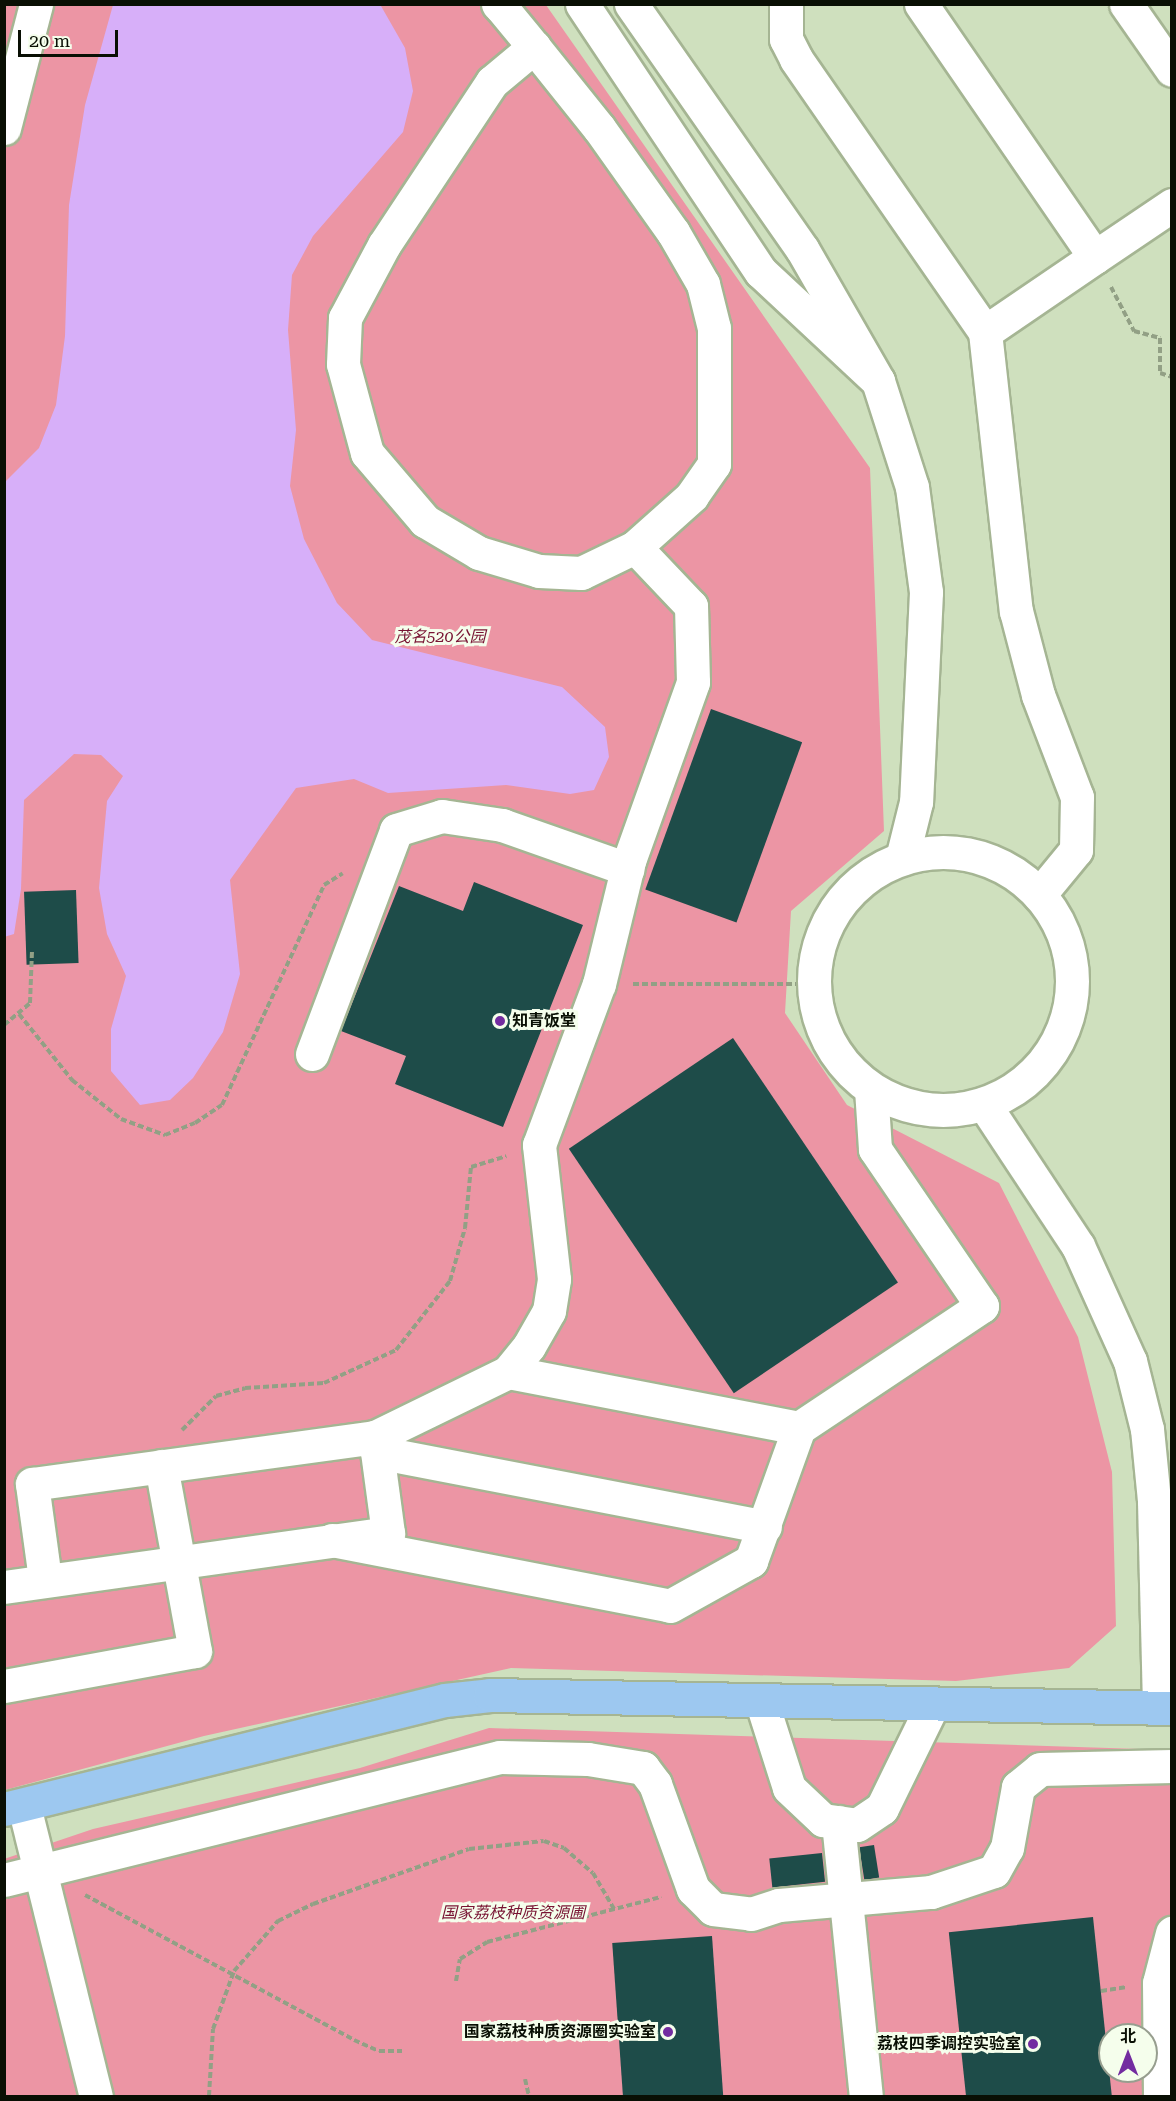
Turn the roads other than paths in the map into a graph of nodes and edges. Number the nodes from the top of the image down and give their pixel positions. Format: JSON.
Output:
{"nodes":[{"id":1,"x":36,"y":4,"type":"edge"},
{"id":2,"x":498,"y":4,"type":"edge"},
{"id":3,"x":582,"y":4,"type":"edge"},
{"id":4,"x":631,"y":4,"type":"edge"},
{"id":5,"x":786,"y":4,"type":"edge"},
{"id":6,"x":921,"y":4,"type":"edge"},
{"id":7,"x":1126,"y":4,"type":"edge"},
{"id":8,"x":534,"y":47,"type":"junction"},
{"id":9,"x":1172,"y":70,"type":"edge"},
{"id":10,"x":8,"y":83,"type":"edge"},
{"id":11,"x":4,"y":128,"type":"edge"},
{"id":12,"x":1172,"y":205,"type":"edge"},
{"id":13,"x":1095,"y":257,"type":"junction"},
{"id":14,"x":985,"y":332,"type":"junction"},
{"id":15,"x":878,"y":381,"type":"junction"},
{"id":16,"x":635,"y":547,"type":"junction"},
{"id":17,"x":902,"y":858,"type":"junction"},
{"id":18,"x":627,"y":869,"type":"junction"},
{"id":19,"x":1039,"y":895,"type":"junction"},
{"id":20,"x":312,"y":1054,"type":"dead end"},
{"id":21,"x":871,"y":1089,"type":"junction"},
{"id":22,"x":984,"y":1104,"type":"junction"},
{"id":23,"x":508,"y":1372,"type":"junction"},
{"id":24,"x":1159,"y":1427,"type":"edge"},
{"id":25,"x":800,"y":1428,"type":"junction"},
{"id":26,"x":376,"y":1444,"type":"junction"},
{"id":27,"x":158,"y":1467,"type":"junction"},
{"id":28,"x":765,"y":1527,"type":"junction"},
{"id":29,"x":332,"y":1540,"type":"junction"},
{"id":30,"x":179,"y":1562,"type":"junction"},
{"id":31,"x":45,"y":1579,"type":"junction"},
{"id":32,"x":4,"y":1587,"type":"edge"},
{"id":33,"x":4,"y":1686,"type":"edge"},
{"id":34,"x":761,"y":1700,"type":"junction"},
{"id":35,"x":932,"y":1706,"type":"junction"},
{"id":36,"x":1165,"y":1708,"type":"edge"},
{"id":37,"x":1172,"y":1766,"type":"edge"},
{"id":38,"x":14,"y":1808,"type":"edge"},
{"id":39,"x":838,"y":1822,"type":"junction"},
{"id":40,"x":41,"y":1874,"type":"junction"},
{"id":41,"x":4,"y":1880,"type":"edge"},
{"id":42,"x":844,"y":1899,"type":"junction"},
{"id":43,"x":1172,"y":1933,"type":"edge"},
{"id":44,"x":96,"y":2097,"type":"edge"},
{"id":45,"x":866,"y":2097,"type":"edge"},
{"id":46,"x":1160,"y":2097,"type":"edge"}],
"edges":[{"from":1,"to":10,"type":"street"},
{"from":2,"to":8,"type":"street"},
{"from":3,"to":15,"type":"street"},
{"from":4,"to":15,"type":"street"},
{"from":5,"to":14,"type":"street"},
{"from":6,"to":13,"type":"street"},
{"from":7,"to":9,"type":"street"},
{"from":8,"to":16,"type":"street"},
{"from":8,"to":16,"type":"street"},
{"from":10,"to":11,"type":"street"},
{"from":12,"to":13,"type":"street"},
{"from":13,"to":14,"type":"street"},
{"from":14,"to":19,"type":"street"},
{"from":15,"to":17,"type":"street"},
{"from":16,"to":18,"type":"street"},
{"from":17,"to":19,"type":"street"},
{"from":17,"to":21,"type":"street"},
{"from":18,"to":20,"type":"street"},
{"from":18,"to":23,"type":"street"},
{"from":19,"to":22,"type":"street"},
{"from":21,"to":22,"type":"street"},
{"from":21,"to":25,"type":"street"},
{"from":22,"to":24,"type":"street"},
{"from":23,"to":25,"type":"street"},
{"from":23,"to":26,"type":"street"},
{"from":24,"to":36,"type":"street"},
{"from":25,"to":28,"type":"street"},
{"from":26,"to":27,"type":"street"},
{"from":26,"to":28,"type":"street"},
{"from":26,"to":29,"type":"street"},
{"from":27,"to":30,"type":"street"},
{"from":27,"to":31,"type":"street"},
{"from":28,"to":29,"type":"street"},
{"from":29,"to":30,"type":"street"},
{"from":30,"to":31,"type":"street"},
{"from":30,"to":33,"type":"street"},
{"from":31,"to":32,"type":"street"},
{"from":34,"to":35,"type":"main road"},
{"from":34,"to":38,"type":"main road"},
{"from":34,"to":39,"type":"street"},
{"from":35,"to":36,"type":"main road"},
{"from":35,"to":39,"type":"street"},
{"from":37,"to":42,"type":"street"},
{"from":38,"to":40,"type":"street"},
{"from":39,"to":42,"type":"street"},
{"from":40,"to":41,"type":"street"},
{"from":40,"to":42,"type":"street"},
{"from":40,"to":44,"type":"street"},
{"from":42,"to":45,"type":"street"},
{"from":43,"to":46,"type":"street"}]}
